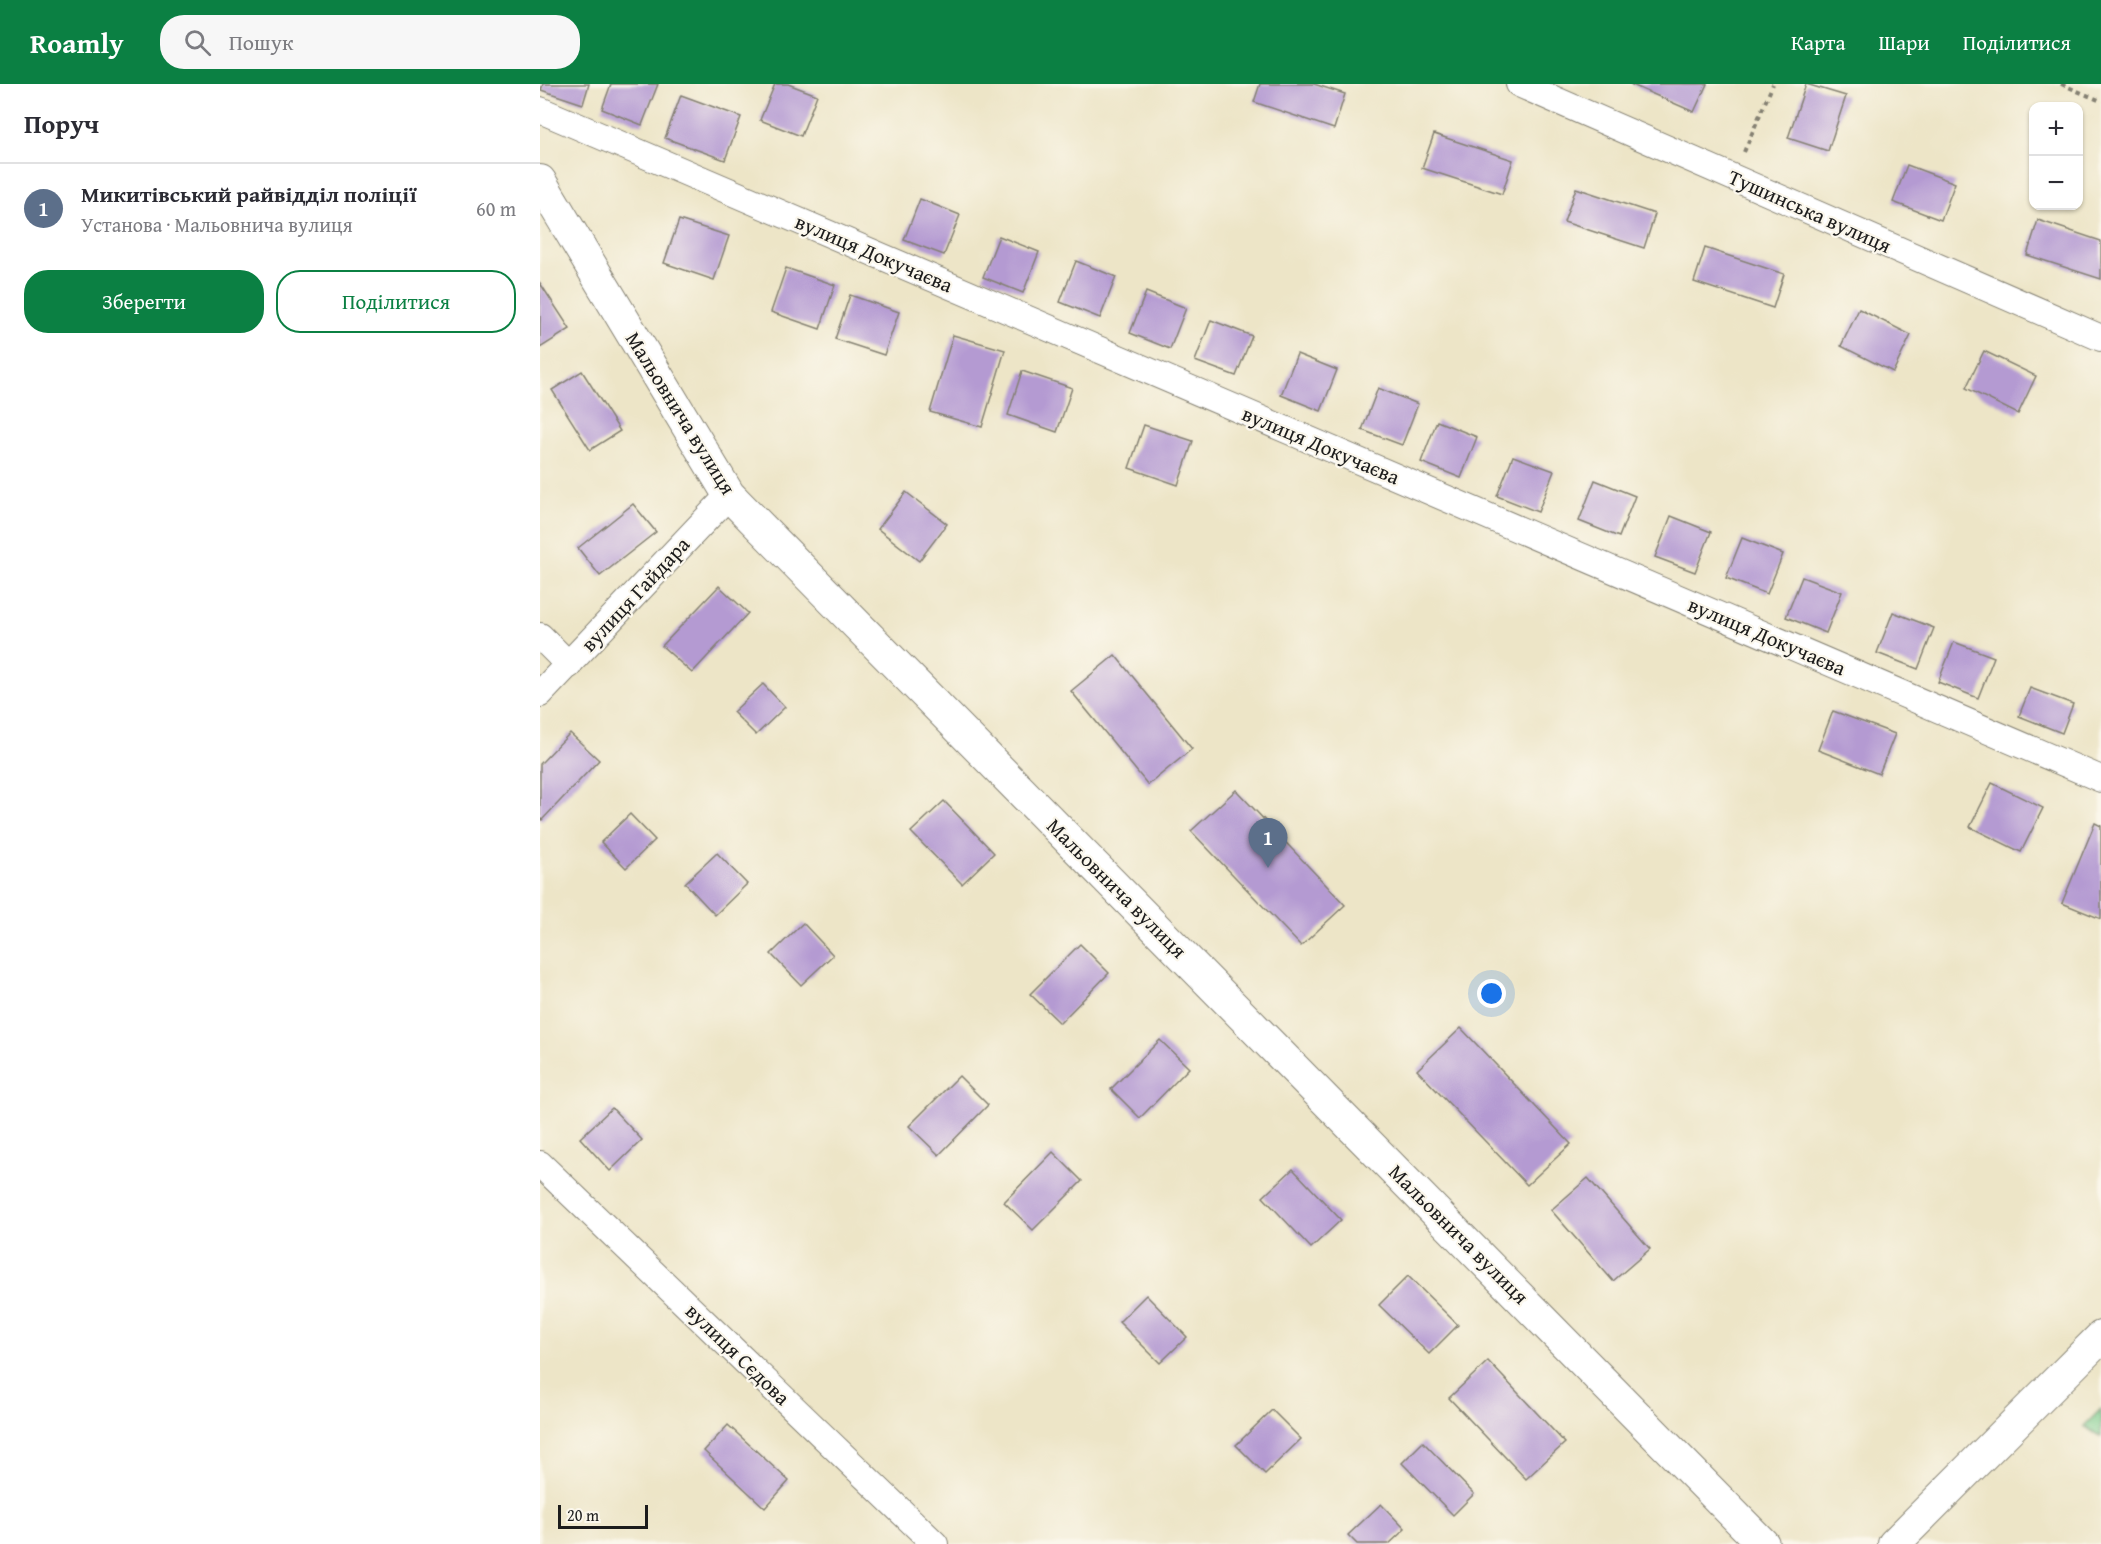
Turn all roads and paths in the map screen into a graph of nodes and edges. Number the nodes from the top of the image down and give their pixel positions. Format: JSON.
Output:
{"nodes":[{"id":1,"x":1519,"y":84,"type":"edge"},
{"id":2,"x":1773,"y":84,"type":"edge"},
{"id":3,"x":2061,"y":84,"type":"edge"},
{"id":4,"x":2101,"y":101,"type":"edge"},
{"id":5,"x":540,"y":110,"type":"edge"},
{"id":6,"x":1734,"y":178,"type":"junction"},
{"id":7,"x":540,"y":181,"type":"edge"},
{"id":8,"x":2101,"y":338,"type":"edge"},
{"id":9,"x":729,"y":495,"type":"junction"},
{"id":10,"x":540,"y":636,"type":"edge"},
{"id":11,"x":568,"y":665,"type":"junction"},
{"id":12,"x":540,"y":694,"type":"edge"},
{"id":13,"x":2101,"y":779,"type":"edge"},
{"id":14,"x":540,"y":1164,"type":"edge"},
{"id":15,"x":2101,"y":1337,"type":"edge"},
{"id":16,"x":935,"y":1544,"type":"edge"},
{"id":17,"x":1762,"y":1544,"type":"edge"},
{"id":18,"x":1894,"y":1544,"type":"edge"}],
"edges":[{"from":1,"to":6,"type":"street","name":"Тушинська вулиця"},
{"from":2,"to":6,"type":"path"},
{"from":3,"to":4,"type":"path"},
{"from":5,"to":13,"type":"street","name":"вулиця Докучаєва"},
{"from":6,"to":8,"type":"street","name":"Тушинська вулиця"},
{"from":7,"to":9,"type":"street","name":"Мальовнича вулиця"},
{"from":9,"to":11,"type":"street","name":"вулиця Гайдара"},
{"from":9,"to":17,"type":"street","name":"Мальовнича вулиця"},
{"from":10,"to":11,"type":"street"},
{"from":11,"to":12,"type":"street","name":"вулиця Гайдара"},
{"from":14,"to":16,"type":"street","name":"вулиця Сєдова"},
{"from":15,"to":18,"type":"street"}]}
